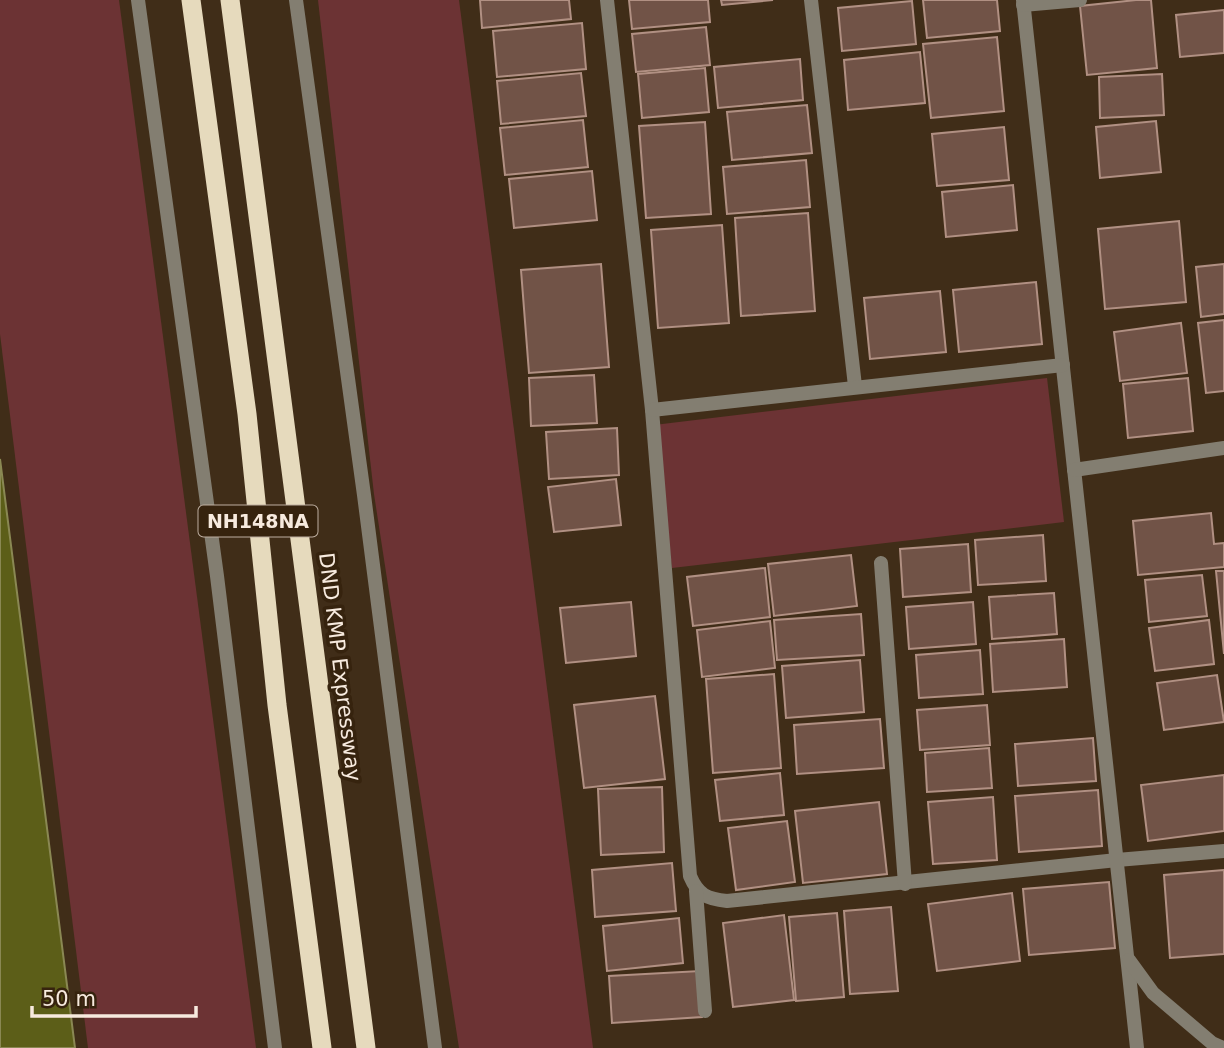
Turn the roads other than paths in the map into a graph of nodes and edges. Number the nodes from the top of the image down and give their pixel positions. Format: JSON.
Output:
{"nodes":[{"id":1,"x":138,"y":0,"type":"edge"},
{"id":2,"x":191,"y":0,"type":"edge"},
{"id":3,"x":230,"y":0,"type":"edge"},
{"id":4,"x":296,"y":0,"type":"edge"},
{"id":5,"x":607,"y":0,"type":"edge"},
{"id":6,"x":811,"y":0,"type":"edge"},
{"id":7,"x":1080,"y":0,"type":"edge"},
{"id":8,"x":1023,"y":3,"type":"edge"},
{"id":9,"x":1063,"y":365,"type":"junction"},
{"id":10,"x":855,"y":386,"type":"junction"},
{"id":11,"x":652,"y":410,"type":"junction"},
{"id":12,"x":1224,"y":448,"type":"edge"},
{"id":13,"x":1074,"y":470,"type":"junction"},
{"id":14,"x":881,"y":563,"type":"dead end"},
{"id":15,"x":1224,"y":851,"type":"edge"},
{"id":16,"x":1117,"y":860,"type":"junction"},
{"id":17,"x":905,"y":884,"type":"junction"},
{"id":18,"x":696,"y":891,"type":"junction"},
{"id":19,"x":1128,"y":959,"type":"junction"},
{"id":20,"x":705,"y":1011,"type":"dead end"},
{"id":21,"x":275,"y":1048,"type":"edge"},
{"id":22,"x":322,"y":1048,"type":"edge"},
{"id":23,"x":366,"y":1048,"type":"edge"},
{"id":24,"x":435,"y":1048,"type":"edge"},
{"id":25,"x":1138,"y":1048,"type":"edge"},
{"id":26,"x":1223,"y":1048,"type":"edge"}],
"edges":[{"from":1,"to":21,"type":"street"},
{"from":2,"to":22,"type":"highway","number":"NH148NA"},
{"from":3,"to":23,"type":"highway","name":"DND KMP Expressway","number":"NH148NA"},
{"from":4,"to":24,"type":"street"},
{"from":5,"to":11,"type":"street"},
{"from":6,"to":10,"type":"street"},
{"from":7,"to":8,"type":"street"},
{"from":8,"to":9,"type":"street"},
{"from":9,"to":10,"type":"street"},
{"from":9,"to":13,"type":"street"},
{"from":10,"to":11,"type":"street"},
{"from":11,"to":18,"type":"street"},
{"from":12,"to":13,"type":"street"},
{"from":13,"to":16,"type":"street"},
{"from":14,"to":17,"type":"street"},
{"from":15,"to":16,"type":"street"},
{"from":16,"to":17,"type":"street"},
{"from":16,"to":19,"type":"street"},
{"from":17,"to":18,"type":"street"},
{"from":18,"to":20,"type":"street"},
{"from":19,"to":25,"type":"street"},
{"from":19,"to":26,"type":"street"}]}
